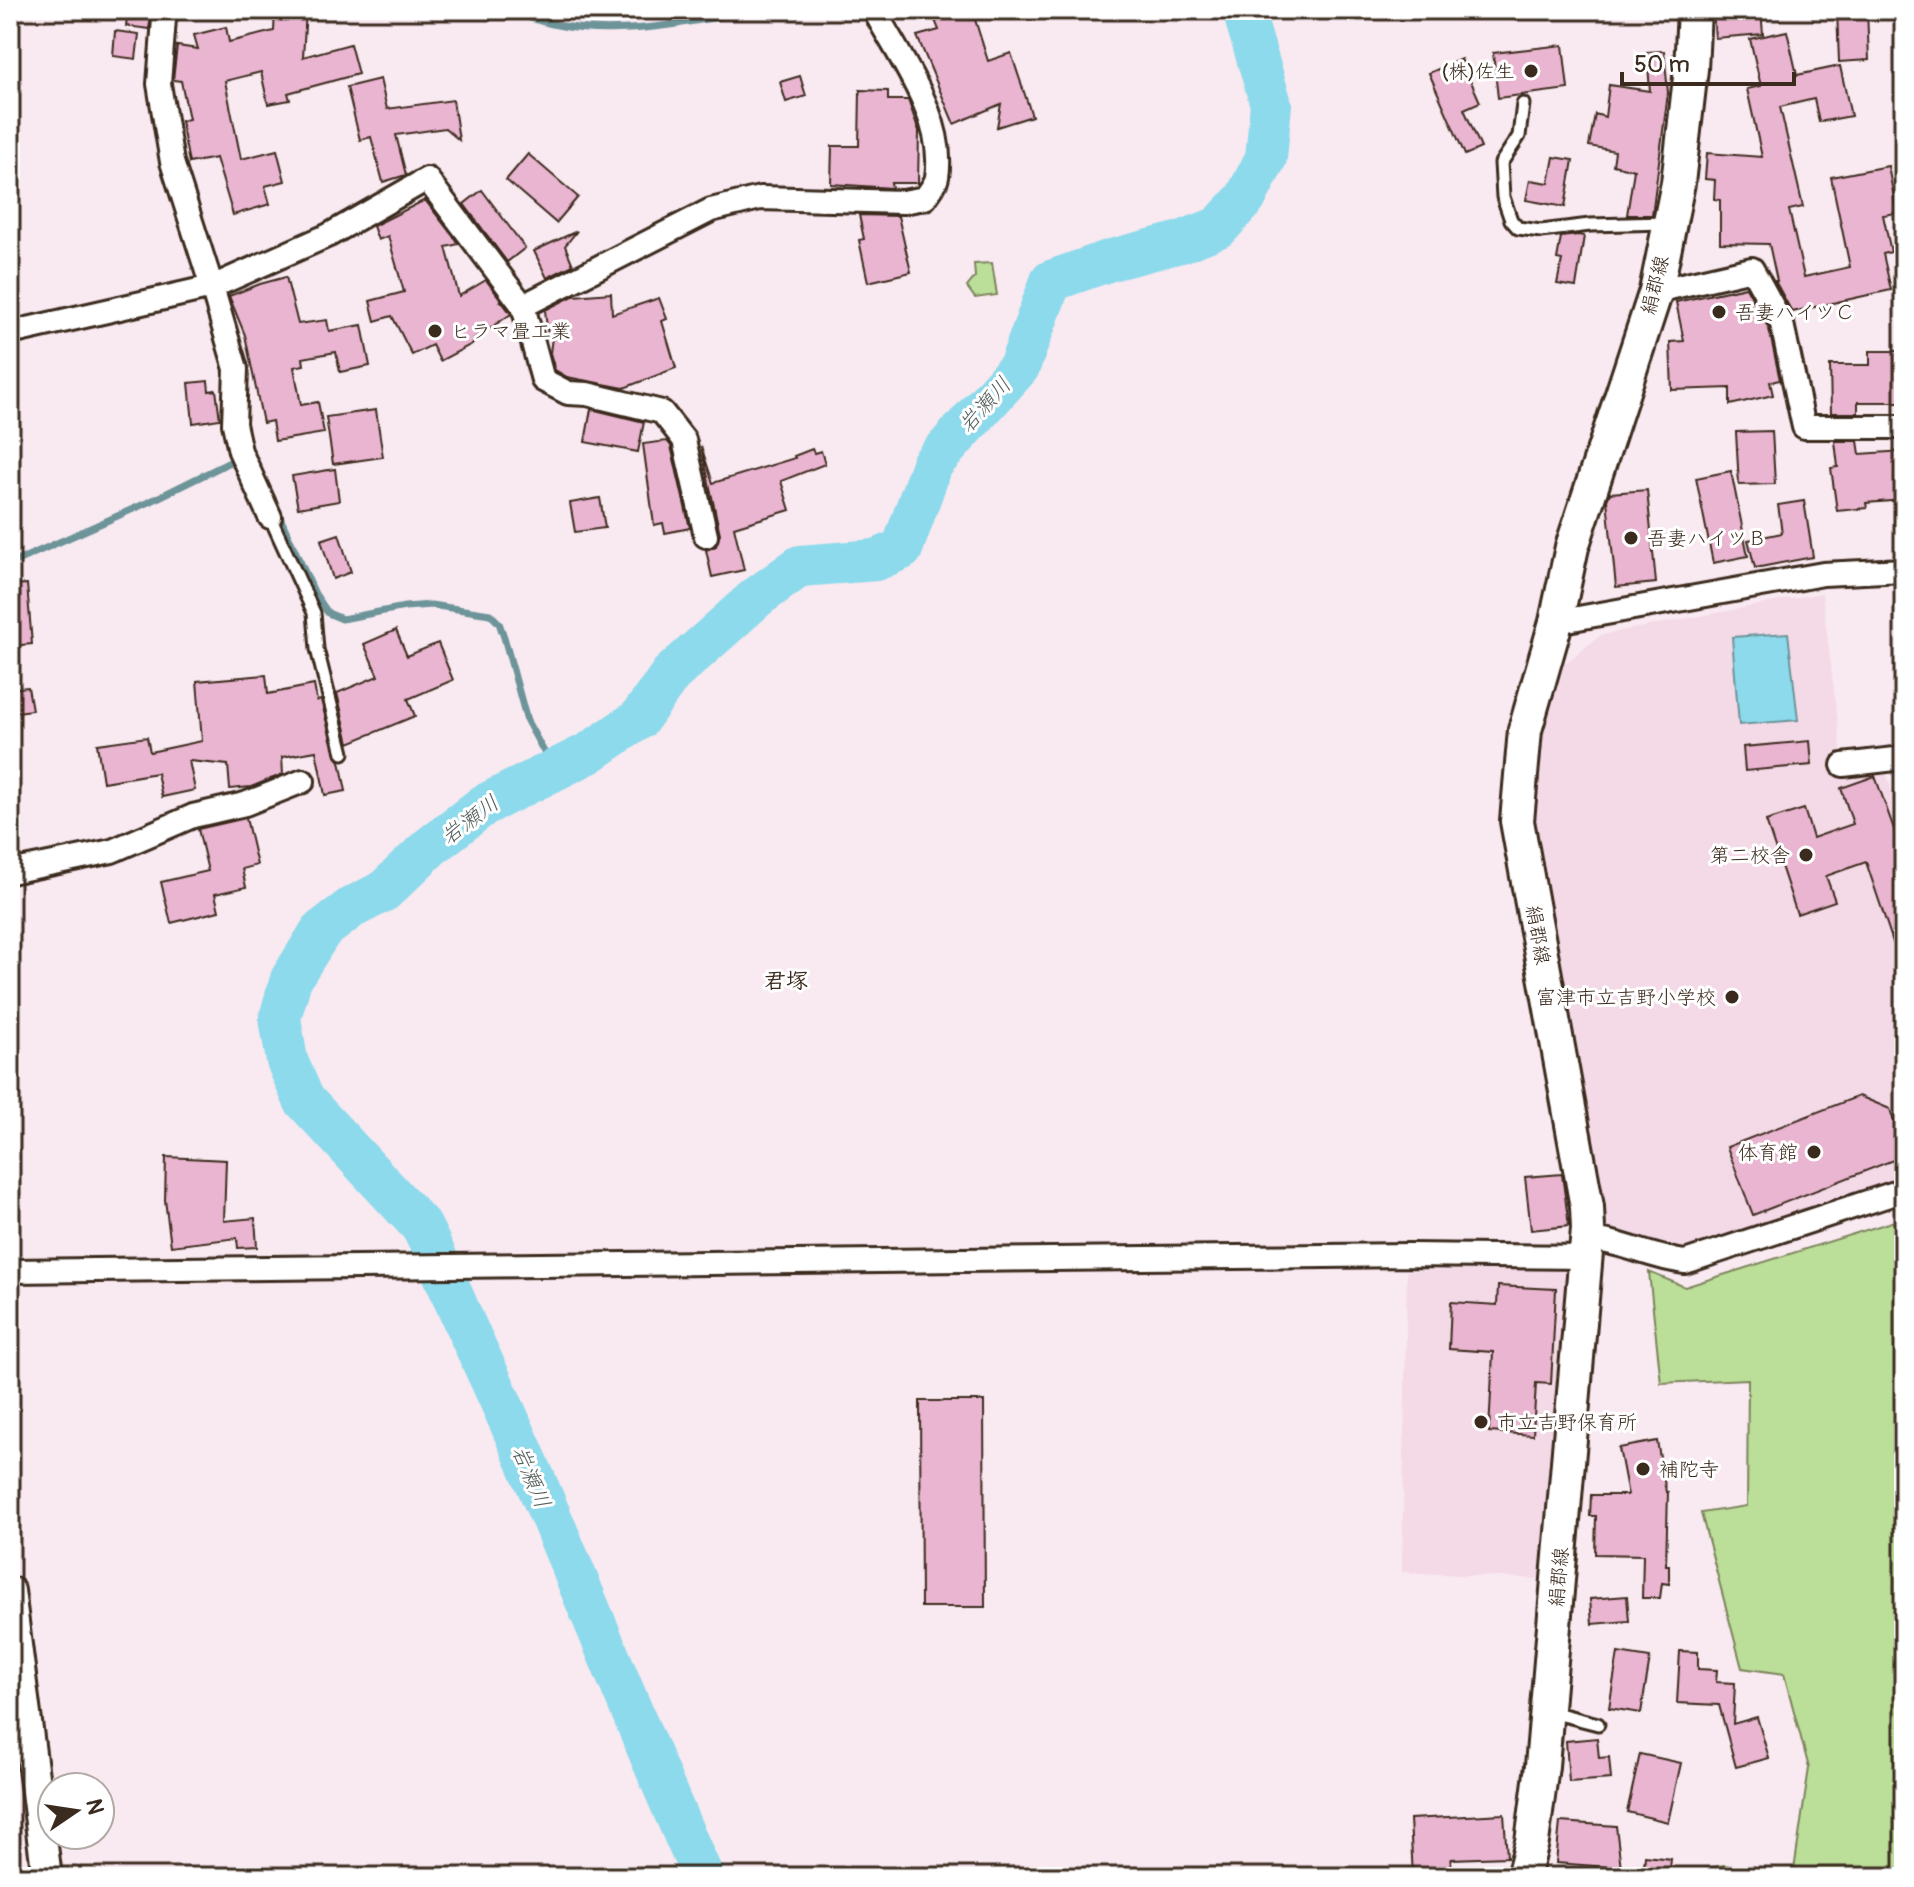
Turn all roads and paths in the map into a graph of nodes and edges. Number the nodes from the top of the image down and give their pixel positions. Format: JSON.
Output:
{"nodes":[{"id":1,"x":168,"y":10,"type":"edge"},
{"id":2,"x":877,"y":10,"type":"edge"},
{"id":3,"x":1694,"y":10,"type":"edge"},
{"id":4,"x":1523,"y":104,"type":"dead end"},
{"id":5,"x":1670,"y":223,"type":"junction"},
{"id":6,"x":212,"y":287,"type":"junction"},
{"id":7,"x":1656,"y":291,"type":"junction"},
{"id":8,"x":523,"y":306,"type":"junction"},
{"id":9,"x":10,"y":333,"type":"edge"},
{"id":10,"x":1904,"y":427,"type":"edge"},
{"id":11,"x":270,"y":517,"type":"joint"},
{"id":12,"x":706,"y":536,"type":"dead end"},
{"id":13,"x":1904,"y":570,"type":"edge"},
{"id":14,"x":1556,"y":622,"type":"junction"},
{"id":15,"x":343,"y":753,"type":"dead end"},
{"id":16,"x":1904,"y":758,"type":"edge"},
{"id":17,"x":1843,"y":765,"type":"dead end"},
{"id":18,"x":303,"y":781,"type":"dead end"},
{"id":19,"x":10,"y":872,"type":"edge"},
{"id":20,"x":1904,"y":1193,"type":"edge"},
{"id":21,"x":1587,"y":1248,"type":"junction"},
{"id":22,"x":10,"y":1271,"type":"edge"},
{"id":23,"x":10,"y":1591,"type":"edge"},
{"id":24,"x":1547,"y":1711,"type":"junction"},
{"id":25,"x":1598,"y":1724,"type":"dead end"},
{"id":26,"x":47,"y":1877,"type":"edge"},
{"id":27,"x":1523,"y":1877,"type":"edge"}],
"edges":[{"from":1,"to":6,"type":"street"},
{"from":2,"to":8,"type":"street"},
{"from":3,"to":5,"type":"main road","name":"絹郡線"},
{"from":4,"to":5,"type":"lane"},
{"from":5,"to":7,"type":"main road","name":"絹郡線"},
{"from":6,"to":8,"type":"street"},
{"from":6,"to":9,"type":"street"},
{"from":6,"to":11,"type":"street"},
{"from":7,"to":10,"type":"street"},
{"from":7,"to":14,"type":"main road","name":"絹郡線"},
{"from":8,"to":12,"type":"street"},
{"from":11,"to":15,"type":"lane"},
{"from":13,"to":14,"type":"street"},
{"from":14,"to":21,"type":"main road","name":"絹郡線"},
{"from":16,"to":17,"type":"street"},
{"from":18,"to":19,"type":"street"},
{"from":20,"to":21,"type":"street"},
{"from":21,"to":22,"type":"street"},
{"from":21,"to":24,"type":"main road","name":"絹郡線"},
{"from":23,"to":26,"type":"street"},
{"from":24,"to":25,"type":"lane"},
{"from":24,"to":27,"type":"main road","name":"絹郡線"}]}
